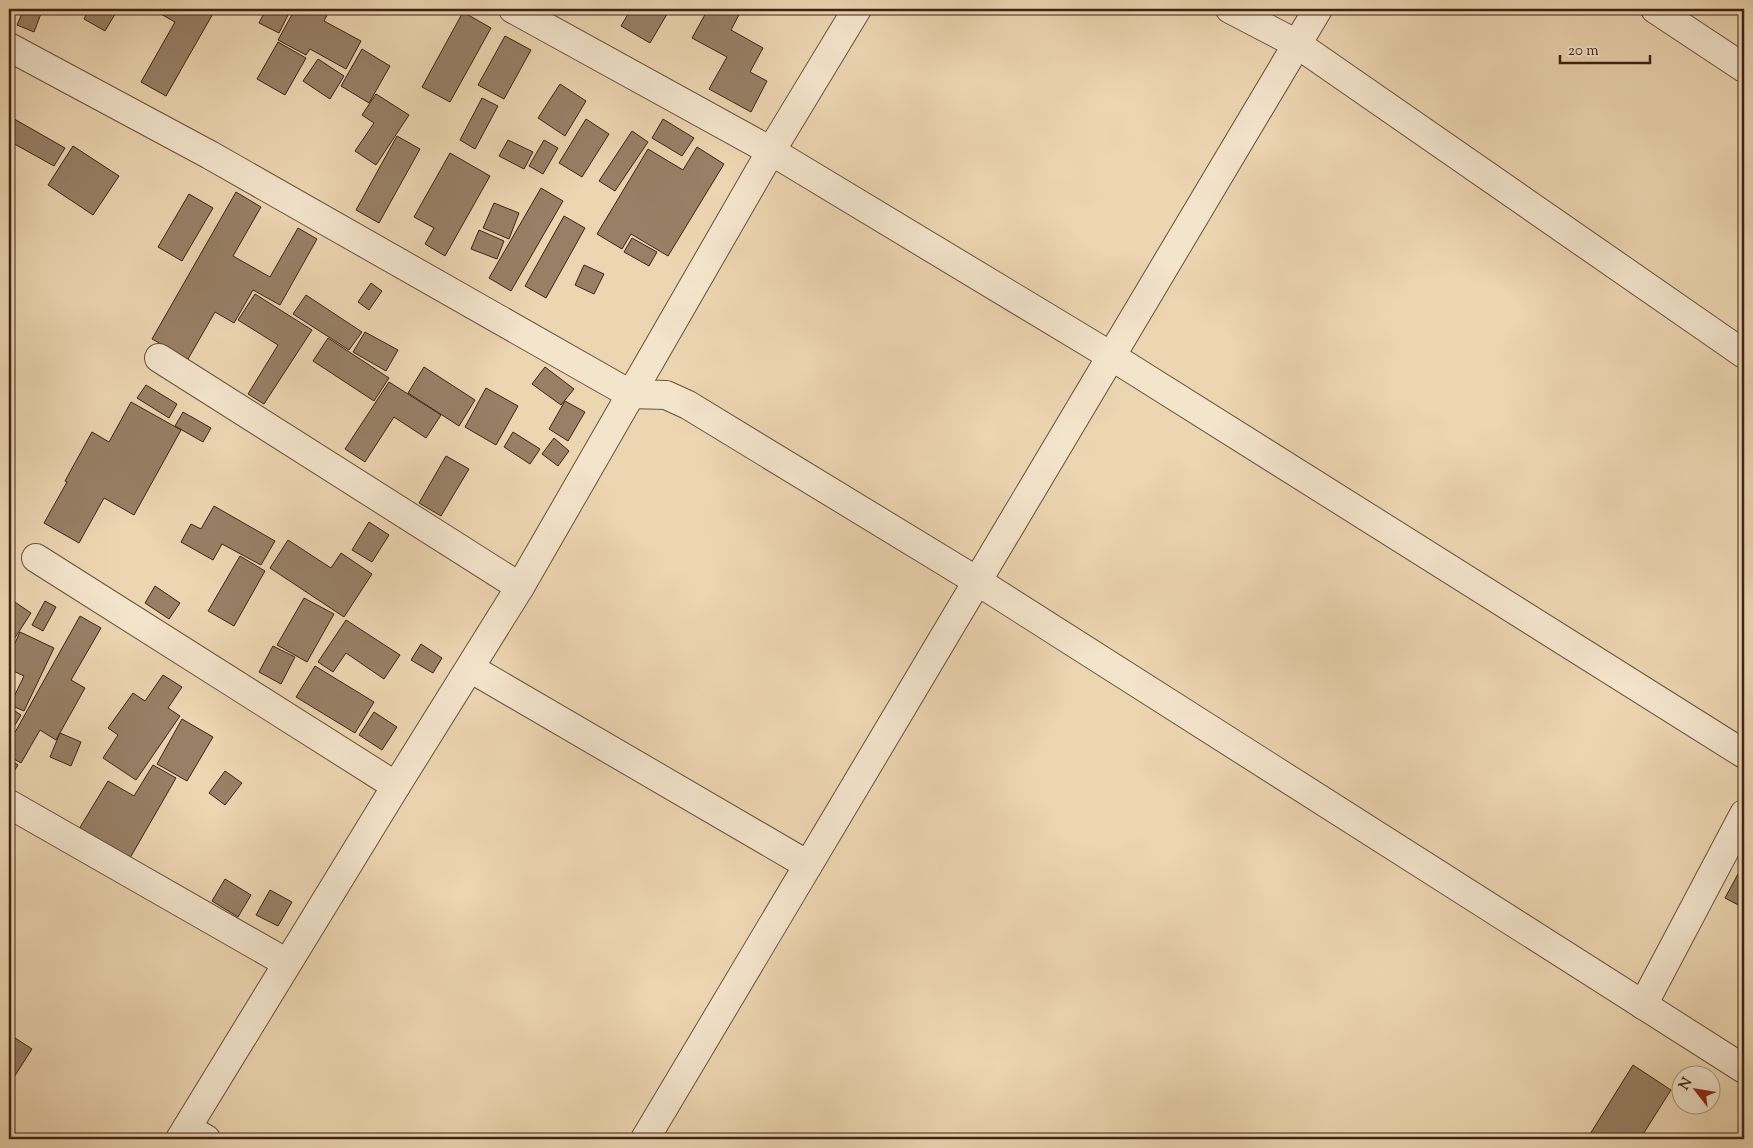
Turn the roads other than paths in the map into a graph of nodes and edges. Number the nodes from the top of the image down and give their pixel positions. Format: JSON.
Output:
{"nodes":[{"id":1,"x":513,"y":9,"type":"edge"},
{"id":2,"x":857,"y":9,"type":"edge"},
{"id":3,"x":1230,"y":9,"type":"edge"},
{"id":4,"x":1318,"y":9,"type":"edge"},
{"id":5,"x":1655,"y":9,"type":"edge"},
{"id":6,"x":1297,"y":44,"type":"junction"},
{"id":7,"x":9,"y":47,"type":"edge"},
{"id":8,"x":1744,"y":68,"type":"edge"},
{"id":9,"x":771,"y":151,"type":"junction"},
{"id":10,"x":1744,"y":354,"type":"edge"},
{"id":11,"x":1111,"y":356,"type":"junction"},
{"id":12,"x":159,"y":358,"type":"dead end"},
{"id":13,"x":630,"y":394,"type":"junction"},
{"id":14,"x":36,"y":558,"type":"dead end"},
{"id":15,"x":978,"y":581,"type":"junction"},
{"id":16,"x":520,"y":587,"type":"junction"},
{"id":17,"x":470,"y":668,"type":"junction"},
{"id":18,"x":1744,"y":754,"type":"edge"},
{"id":19,"x":396,"y":786,"type":"junction"},
{"id":20,"x":9,"y":804,"type":"edge"},
{"id":21,"x":1744,"y":814,"type":"edge"},
{"id":22,"x":808,"y":865,"type":"junction"},
{"id":23,"x":287,"y":964,"type":"junction"},
{"id":24,"x":1643,"y":1005,"type":"junction"},
{"id":25,"x":1744,"y":1069,"type":"edge"},
{"id":26,"x":191,"y":1135,"type":"edge"},
{"id":27,"x":645,"y":1139,"type":"edge"}],
"edges":[{"from":1,"to":9,"type":"street"},
{"from":2,"to":9,"type":"street"},
{"from":3,"to":6,"type":"street"},
{"from":4,"to":6,"type":"street"},
{"from":5,"to":8,"type":"street"},
{"from":6,"to":10,"type":"street"},
{"from":6,"to":11,"type":"street"},
{"from":7,"to":13,"type":"street"},
{"from":9,"to":11,"type":"street"},
{"from":9,"to":13,"type":"street"},
{"from":11,"to":15,"type":"street"},
{"from":11,"to":18,"type":"street"},
{"from":12,"to":16,"type":"street"},
{"from":13,"to":15,"type":"street"},
{"from":13,"to":16,"type":"street"},
{"from":14,"to":19,"type":"street"},
{"from":15,"to":22,"type":"street"},
{"from":15,"to":24,"type":"street"},
{"from":16,"to":17,"type":"street"},
{"from":17,"to":19,"type":"street"},
{"from":17,"to":22,"type":"street"},
{"from":19,"to":23,"type":"street"},
{"from":20,"to":23,"type":"street"},
{"from":21,"to":24,"type":"street"},
{"from":22,"to":27,"type":"street"},
{"from":23,"to":26,"type":"street"},
{"from":24,"to":25,"type":"street"}]}
